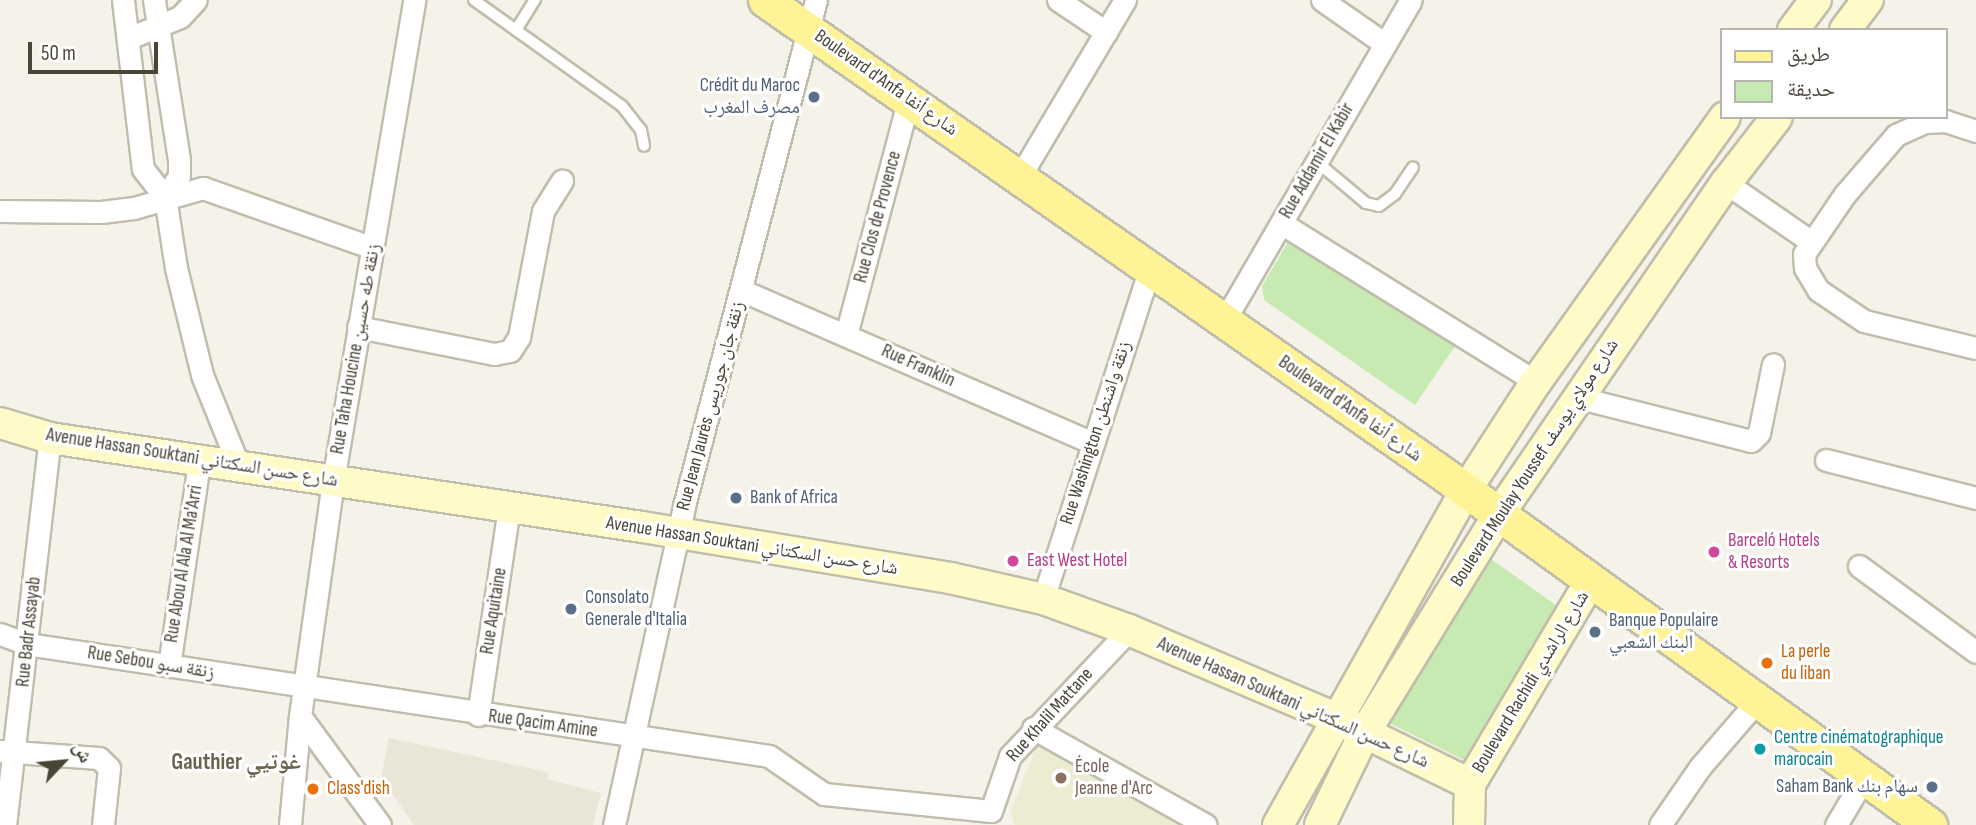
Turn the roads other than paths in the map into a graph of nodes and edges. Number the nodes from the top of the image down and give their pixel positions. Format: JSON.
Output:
{"nodes":[{"id":1,"x":123,"y":0,"type":"edge"},
{"id":2,"x":154,"y":0,"type":"edge"},
{"id":3,"x":197,"y":0,"type":"edge"},
{"id":4,"x":414,"y":0,"type":"edge"},
{"id":5,"x":474,"y":0,"type":"edge"},
{"id":6,"x":535,"y":0,"type":"edge"},
{"id":7,"x":765,"y":0,"type":"edge"},
{"id":8,"x":1058,"y":0,"type":"edge"},
{"id":9,"x":1125,"y":0,"type":"edge"},
{"id":10,"x":1322,"y":0,"type":"edge"},
{"id":11,"x":1411,"y":0,"type":"edge"},
{"id":12,"x":1816,"y":0,"type":"edge"},
{"id":13,"x":1868,"y":0,"type":"edge"},
{"id":14,"x":813,"y":15,"type":"edge"},
{"id":15,"x":161,"y":27,"type":"junction"},
{"id":16,"x":1795,"y":28,"type":"edge"},
{"id":17,"x":1847,"y":28,"type":"edge"},
{"id":18,"x":516,"y":30,"type":"junction"},
{"id":19,"x":1106,"y":32,"type":"junction"},
{"id":20,"x":129,"y":38,"type":"junction"},
{"id":21,"x":1385,"y":44,"type":"junction"},
{"id":22,"x":909,"y":99,"type":"junction"},
{"id":23,"x":1724,"y":119,"type":"edge"},
{"id":24,"x":1775,"y":119,"type":"edge"},
{"id":25,"x":1976,"y":131,"type":"edge"},
{"id":26,"x":644,"y":146,"type":"dead end"},
{"id":27,"x":1317,"y":162,"type":"junction"},
{"id":28,"x":1413,"y":167,"type":"dead end"},
{"id":29,"x":1020,"y":176,"type":"junction"},
{"id":30,"x":1729,"y":178,"type":"junction"},
{"id":31,"x":562,"y":181,"type":"dead end"},
{"id":32,"x":165,"y":197,"type":"junction"},
{"id":33,"x":0,"y":211,"type":"edge"},
{"id":34,"x":1281,"y":223,"type":"junction"},
{"id":35,"x":1813,"y":235,"type":"junction"},
{"id":36,"x":373,"y":248,"type":"junction"},
{"id":37,"x":1150,"y":268,"type":"junction"},
{"id":38,"x":741,"y":290,"type":"junction"},
{"id":39,"x":1224,"y":321,"type":"junction"},
{"id":40,"x":358,"y":327,"type":"junction"},
{"id":41,"x":846,"y":335,"type":"junction"},
{"id":42,"x":1976,"y":348,"type":"edge"},
{"id":43,"x":1773,"y":364,"type":"dead end"},
{"id":44,"x":1536,"y":382,"type":"junction"},
{"id":45,"x":1576,"y":397,"type":"junction"},
{"id":46,"x":0,"y":423,"type":"edge"},
{"id":47,"x":50,"y":438,"type":"junction"},
{"id":48,"x":1093,"y":443,"type":"junction"},
{"id":49,"x":1826,"y":460,"type":"dead end"},
{"id":50,"x":199,"y":463,"type":"junction"},
{"id":51,"x":240,"y":468,"type":"junction"},
{"id":52,"x":333,"y":481,"type":"junction"},
{"id":53,"x":1466,"y":490,"type":"junction"},
{"id":54,"x":1976,"y":498,"type":"edge"},
{"id":55,"x":509,"y":508,"type":"junction"},
{"id":56,"x":1499,"y":514,"type":"junction"},
{"id":57,"x":678,"y":533,"type":"junction"},
{"id":58,"x":1859,"y":566,"type":"dead end"},
{"id":59,"x":1591,"y":580,"type":"junction"},
{"id":60,"x":1043,"y":599,"type":"junction"},
{"id":61,"x":1129,"y":630,"type":"junction"},
{"id":62,"x":0,"y":634,"type":"edge"},
{"id":63,"x":27,"y":644,"type":"junction"},
{"id":64,"x":1976,"y":652,"type":"edge"},
{"id":65,"x":169,"y":666,"type":"junction"},
{"id":66,"x":304,"y":687,"type":"junction"},
{"id":67,"x":1758,"y":699,"type":"junction"},
{"id":68,"x":478,"y":715,"type":"junction"},
{"id":69,"x":300,"y":716,"type":"junction"},
{"id":70,"x":1335,"y":718,"type":"junction"},
{"id":71,"x":1033,"y":728,"type":"junction"},
{"id":72,"x":1365,"y":732,"type":"junction"},
{"id":73,"x":635,"y":738,"type":"junction"},
{"id":74,"x":8,"y":752,"type":"edge"},
{"id":75,"x":1865,"y":776,"type":"junction"},
{"id":76,"x":1470,"y":784,"type":"junction"},
{"id":77,"x":994,"y":818,"type":"edge"},
{"id":78,"x":5,"y":825,"type":"edge"},
{"id":79,"x":103,"y":825,"type":"edge"},
{"id":80,"x":290,"y":825,"type":"edge"},
{"id":81,"x":380,"y":825,"type":"edge"},
{"id":82,"x":614,"y":825,"type":"edge"},
{"id":83,"x":1206,"y":825,"type":"edge"},
{"id":84,"x":1278,"y":825,"type":"edge"},
{"id":85,"x":1320,"y":825,"type":"edge"},
{"id":86,"x":1469,"y":825,"type":"edge"},
{"id":87,"x":1660,"y":825,"type":"edge"},
{"id":88,"x":1836,"y":825,"type":"edge"},
{"id":89,"x":1930,"y":825,"type":"edge"}],
"edges":[{"from":1,"to":20,"type":"street"},
{"from":2,"to":15,"type":"street"},
{"from":3,"to":15,"type":"street"},
{"from":4,"to":36,"type":"street","name":"Rue Taha Houcine زنقة طه حسين"},
{"from":5,"to":18,"type":"lane"},
{"from":6,"to":18,"type":"lane"},
{"from":7,"to":14,"type":"main road","name":"Boulevard d'Anfa شارع أنفا"},
{"from":8,"to":19,"type":"street"},
{"from":9,"to":19,"type":"street"},
{"from":10,"to":21,"type":"street"},
{"from":11,"to":21,"type":"street","name":"Rue Addamir El Kabir"},
{"from":12,"to":16,"type":"street"},
{"from":13,"to":17,"type":"street"},
{"from":14,"to":22,"type":"main road","name":"Boulevard d'Anfa شارع أنفا"},
{"from":14,"to":38,"type":"street","name":"Rue Jean Jaurès زنقة جان جوريس"},
{"from":15,"to":20,"type":"street"},
{"from":15,"to":32,"type":"street"},
{"from":18,"to":26,"type":"lane"},
{"from":19,"to":29,"type":"street"},
{"from":20,"to":32,"type":"street"},
{"from":21,"to":27,"type":"street","name":"Rue Addamir El Kabir"},
{"from":22,"to":29,"type":"main road","name":"Boulevard d'Anfa شارع أنفا"},
{"from":22,"to":41,"type":"street","name":"Rue Clos de Provence"},
{"from":23,"to":44,"type":"street","name":"Boulevard Moulay Youssef شارع مولاي يوسف"},
{"from":24,"to":30,"type":"street","name":"Boulevard Moulay Youssef شارع مولاي يوسف"},
{"from":25,"to":35,"type":"street"},
{"from":27,"to":28,"type":"lane"},
{"from":27,"to":34,"type":"street","name":"Rue Addamir El Kabir"},
{"from":29,"to":37,"type":"main road","name":"Boulevard d'Anfa شارع أنفا"},
{"from":30,"to":35,"type":"street"},
{"from":30,"to":45,"type":"street","name":"Boulevard Moulay Youssef شارع مولاي يوسف"},
{"from":31,"to":40,"type":"street"},
{"from":32,"to":33,"type":"street"},
{"from":32,"to":36,"type":"street"},
{"from":32,"to":51,"type":"street"},
{"from":34,"to":39,"type":"street","name":"Rue Addamir El Kabir"},
{"from":34,"to":44,"type":"street"},
{"from":35,"to":42,"type":"street"},
{"from":36,"to":40,"type":"street","name":"Rue Taha Houcine زنقة طه حسين"},
{"from":37,"to":39,"type":"main road","name":"Boulevard d'Anfa شارع أنفا"},
{"from":37,"to":48,"type":"street","name":"Rue Washington زنقة واشنطن"},
{"from":38,"to":41,"type":"street","name":"Rue Franklin"},
{"from":38,"to":57,"type":"street","name":"Rue Jean Jaurès زنقة جان جوريس"},
{"from":39,"to":53,"type":"main road","name":"Boulevard d'Anfa شارع أنفا"},
{"from":40,"to":52,"type":"street","name":"Rue Taha Houcine زنقة طه حسين"},
{"from":41,"to":48,"type":"street","name":"Rue Franklin"},
{"from":43,"to":45,"type":"street"},
{"from":44,"to":53,"type":"street","name":"Boulevard Moulay Youssef شارع مولاي يوسف"},
{"from":45,"to":56,"type":"street","name":"Boulevard Moulay Youssef شارع مولاي يوسف"},
{"from":46,"to":47,"type":"street","name":"Avenue Hassan Souktani شارع حسن السكتاني"},
{"from":47,"to":50,"type":"street","name":"Avenue Hassan Souktani شارع حسن السكتاني"},
{"from":47,"to":63,"type":"street","name":"Rue Badr Assayab"},
{"from":48,"to":60,"type":"street","name":"Rue Washington زنقة واشنطن"},
{"from":49,"to":54,"type":"street"},
{"from":50,"to":51,"type":"street","name":"Avenue Hassan Souktani شارع حسن السكتاني"},
{"from":50,"to":65,"type":"street","name":"Rue Abou Al Ala Al Ma'Arri"},
{"from":51,"to":52,"type":"street","name":"Avenue Hassan Souktani شارع حسن السكتاني"},
{"from":52,"to":55,"type":"street","name":"Avenue Hassan Souktani شارع حسن السكتاني"},
{"from":52,"to":66,"type":"street","name":"Rue Taha Houcine زنقة طه حسين"},
{"from":53,"to":56,"type":"main road","name":"Boulevard d'Anfa شارع أنفا"},
{"from":53,"to":70,"type":"street","name":"Boulevard Moulay Youssef شارع مولاي يوسف"},
{"from":55,"to":57,"type":"street","name":"Avenue Hassan Souktani شارع حسن السكتاني"},
{"from":55,"to":68,"type":"street","name":"Rue Aquitaine"},
{"from":56,"to":59,"type":"main road","name":"Boulevard d'Anfa شارع أنفا"},
{"from":56,"to":72,"type":"street","name":"Boulevard Moulay Youssef شارع مولاي يوسف"},
{"from":57,"to":60,"type":"street","name":"Avenue Hassan Souktani شارع حسن السكتاني"},
{"from":57,"to":73,"type":"street","name":"Rue Jean Jaurès زنقة جان جوريس"},
{"from":58,"to":64,"type":"street"},
{"from":59,"to":67,"type":"main road","name":"Boulevard d'Anfa شارع أنفا"},
{"from":59,"to":76,"type":"street","name":"Boulevard Rachidi شارع الراشدي"},
{"from":60,"to":61,"type":"street","name":"Avenue Hassan Souktani شارع حسن السكتاني"},
{"from":61,"to":70,"type":"street","name":"Avenue Hassan Souktani شارع حسن السكتاني"},
{"from":61,"to":71,"type":"street","name":"Rue Khalil Mattane"},
{"from":62,"to":63,"type":"street","name":"Rue Sebou زنقة سبو"},
{"from":63,"to":65,"type":"street","name":"Rue Sebou زنقة سبو"},
{"from":63,"to":74,"type":"street","name":"Rue Badr Assayab"},
{"from":65,"to":66,"type":"street","name":"Rue Sebou زنقة سبو"},
{"from":66,"to":68,"type":"street","name":"Rue Qacim Amine"},
{"from":66,"to":69,"type":"street","name":"Rue Taha Houcine زنقة طه حسين"},
{"from":67,"to":75,"type":"main road","name":"Boulevard d'Anfa شارع أنفا"},
{"from":67,"to":87,"type":"street"},
{"from":68,"to":73,"type":"street","name":"Rue Qacim Amine"},
{"from":69,"to":80,"type":"street","name":"Rue Taha Houcine زنقة طه حسين"},
{"from":69,"to":81,"type":"street"},
{"from":70,"to":72,"type":"street","name":"Avenue Hassan Souktani شارع حسن السكتاني"},
{"from":70,"to":84,"type":"street","name":"Boulevard Moulay Youssef شارع مولاي يوسف"},
{"from":71,"to":77,"type":"street","name":"Rue Khalil Mattane"},
{"from":71,"to":83,"type":"street"},
{"from":72,"to":76,"type":"street","name":"Avenue Hassan Souktani شارع حسن السكتاني"},
{"from":72,"to":85,"type":"street","name":"Boulevard Moulay Youssef شارع مولاي يوسف"},
{"from":73,"to":77,"type":"street","name":"Rue Qacim Amine"},
{"from":73,"to":82,"type":"street","name":"Rue Jean Jaurès زنقة جان جوريس"},
{"from":74,"to":78,"type":"street","name":"Rue Badr Assayab"},
{"from":74,"to":79,"type":"street"},
{"from":75,"to":88,"type":"street"},
{"from":75,"to":89,"type":"main road","name":"Boulevard d'Anfa شارع أنفا"},
{"from":76,"to":86,"type":"street","name":"Boulevard Rachidi شارع الراشدي"}]}
